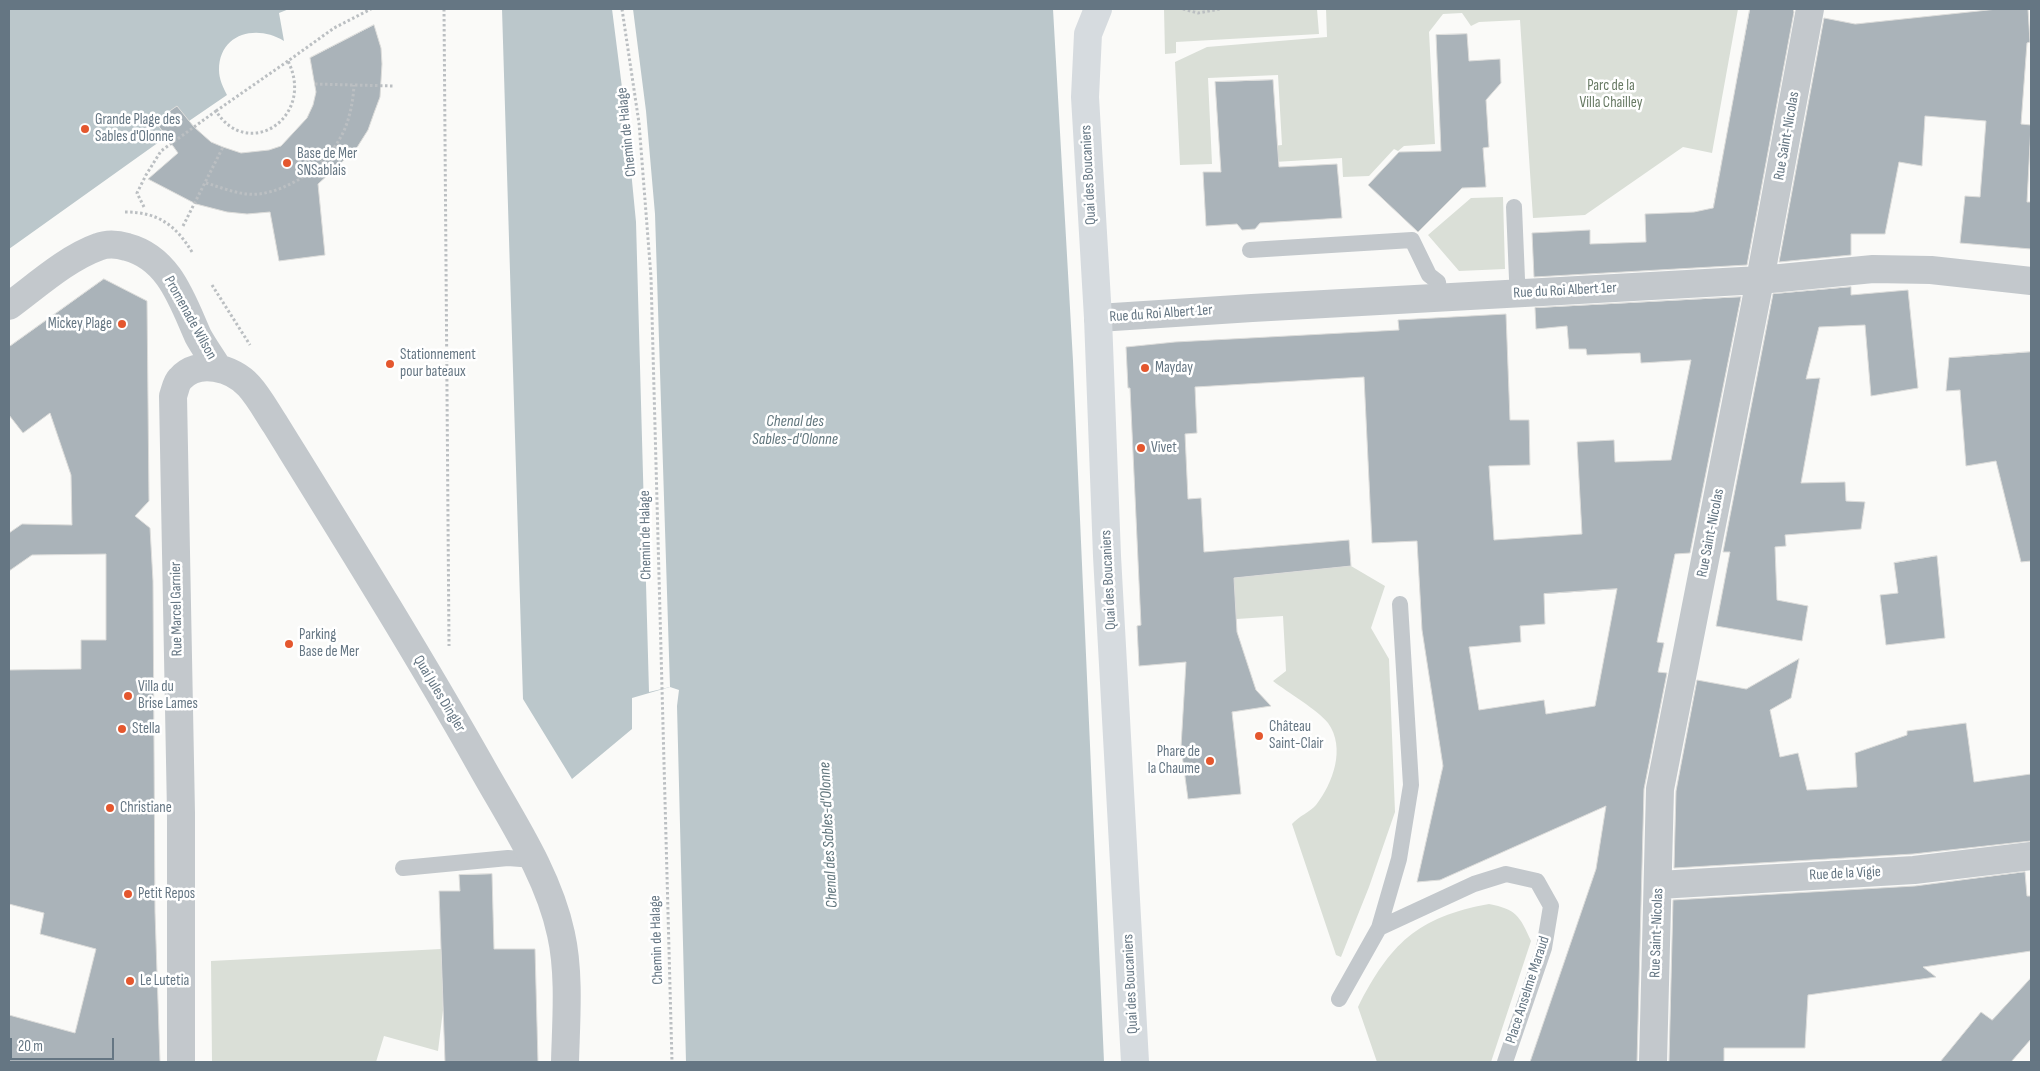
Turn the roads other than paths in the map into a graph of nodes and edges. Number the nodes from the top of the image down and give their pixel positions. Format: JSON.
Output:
{"nodes":[{"id":1,"x":1098,"y":9,"type":"edge"},
{"id":2,"x":1810,"y":9,"type":"edge"},
{"id":3,"x":1514,"y":207,"type":"dead end"},
{"id":4,"x":1250,"y":250,"type":"dead end"},
{"id":5,"x":1760,"y":280,"type":"junction"},
{"id":6,"x":2031,"y":281,"type":"edge"},
{"id":7,"x":1520,"y":294,"type":"junction"},
{"id":8,"x":1440,"y":298,"type":"junction"},
{"id":9,"x":9,"y":306,"type":"edge"},
{"id":10,"x":1098,"y":318,"type":"junction"},
{"id":11,"x":218,"y":368,"type":"junction"},
{"id":12,"x":1400,"y":604,"type":"dead end"},
{"id":13,"x":2031,"y":856,"type":"edge"},
{"id":14,"x":534,"y":860,"type":"junction"},
{"id":15,"x":403,"y":868,"type":"dead end"},
{"id":16,"x":1659,"y":884,"type":"junction"},
{"id":17,"x":1379,"y":928,"type":"junction"},
{"id":18,"x":1339,"y":999,"type":"dead end"},
{"id":19,"x":181,"y":1062,"type":"edge"},
{"id":20,"x":565,"y":1062,"type":"edge"},
{"id":21,"x":1135,"y":1062,"type":"edge"},
{"id":22,"x":1504,"y":1062,"type":"edge"},
{"id":23,"x":1654,"y":1062,"type":"edge"}],
"edges":[{"from":1,"to":10,"type":"street","name":"Quai des Boucaniers"},
{"from":2,"to":5,"type":"street","name":"Rue Saint-Nicolas"},
{"from":3,"to":7,"type":"lane"},
{"from":4,"to":8,"type":"lane"},
{"from":5,"to":6,"type":"street","name":"Rue du Roi Albert 1er"},
{"from":5,"to":7,"type":"street","name":"Rue du Roi Albert 1er"},
{"from":5,"to":16,"type":"street","name":"Rue Saint-Nicolas"},
{"from":7,"to":8,"type":"street","name":"Rue du Roi Albert 1er"},
{"from":8,"to":10,"type":"street","name":"Rue du Roi Albert 1er"},
{"from":9,"to":11,"type":"street","name":"Promenade Wilson"},
{"from":10,"to":21,"type":"street","name":"Quai des Boucaniers"},
{"from":11,"to":14,"type":"street","name":"Quai Jules Dingler"},
{"from":11,"to":19,"type":"street","name":"Rue Marcel Garnier"},
{"from":12,"to":17,"type":"lane"},
{"from":13,"to":16,"type":"street","name":"Rue de la Vigie"},
{"from":14,"to":15,"type":"lane"},
{"from":14,"to":20,"type":"street","name":"Quai Jules Dingler"},
{"from":16,"to":23,"type":"street","name":"Rue Saint-Nicolas"},
{"from":17,"to":18,"type":"lane"},
{"from":17,"to":22,"type":"lane","name":"Place Anselme Maraud"}]}
